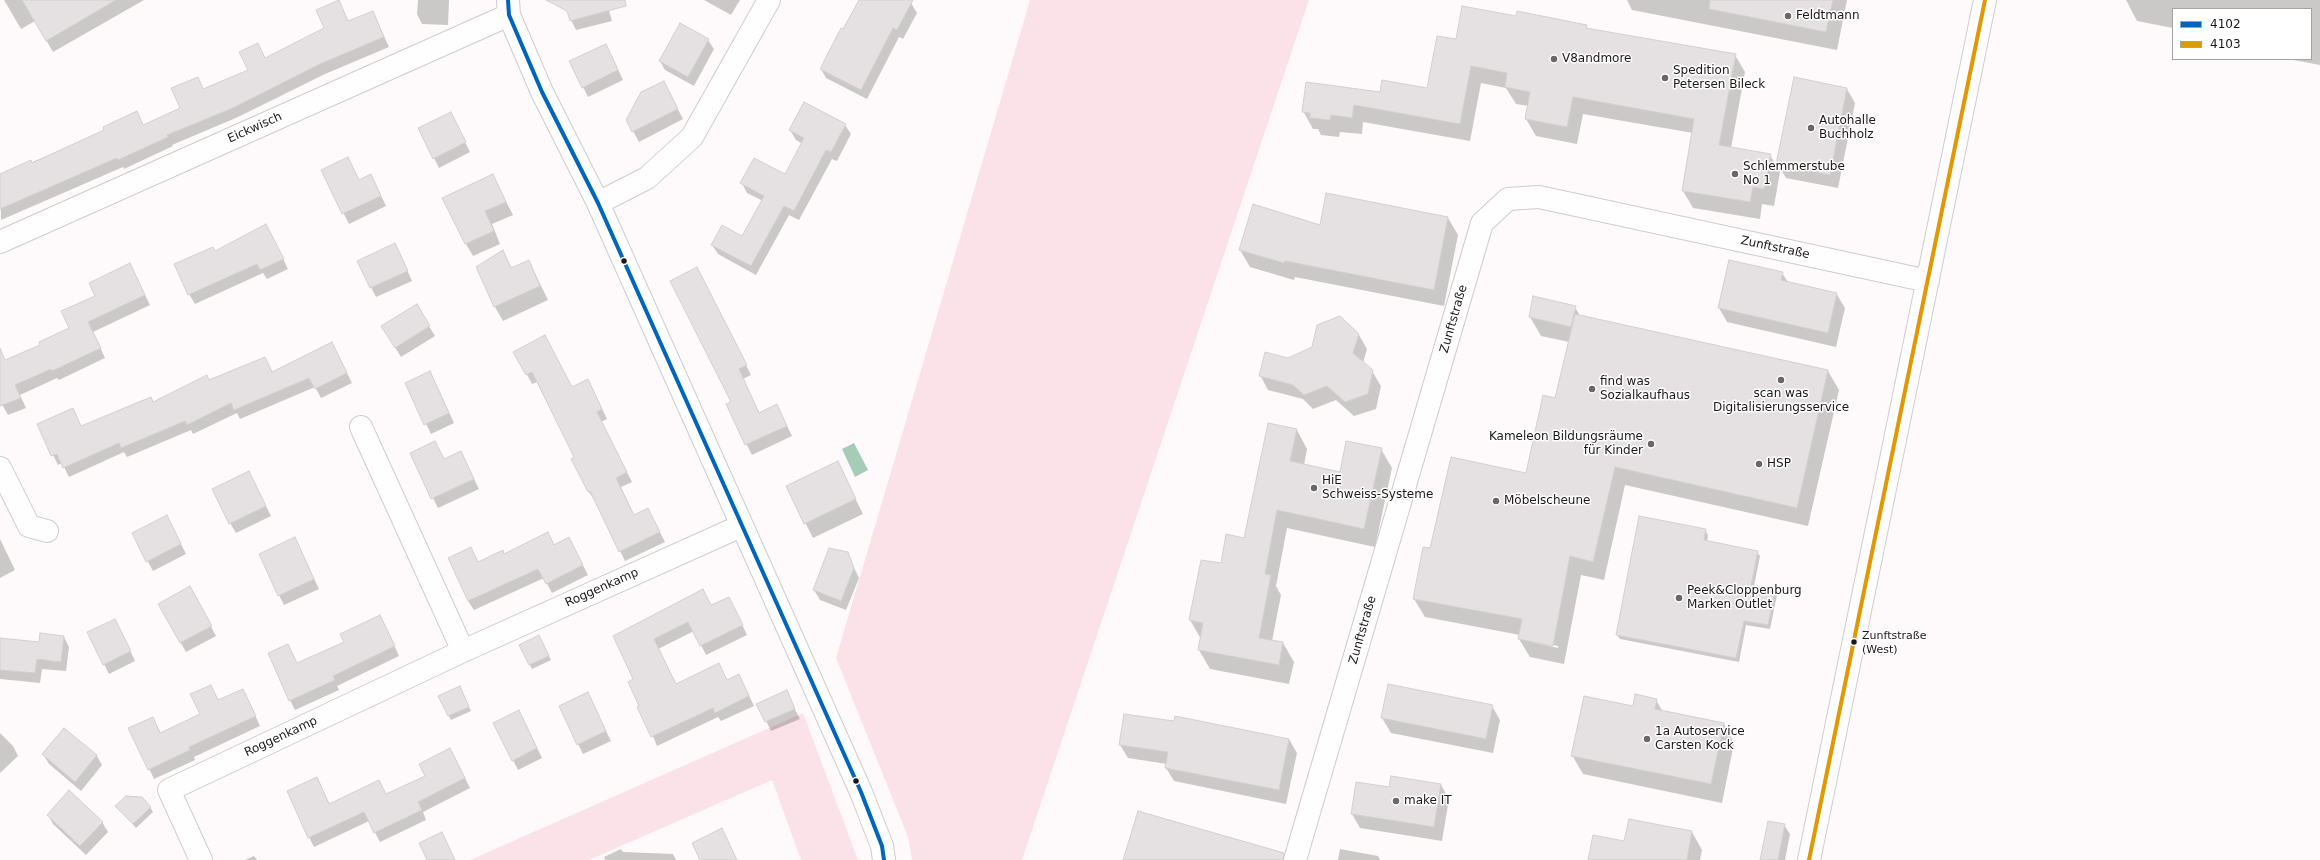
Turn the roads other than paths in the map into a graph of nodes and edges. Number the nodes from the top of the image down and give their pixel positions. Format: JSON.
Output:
{"nodes":[{"id":1,"x":769,"y":0,"type":"edge"},
{"id":2,"x":1985,"y":0,"type":"edge"},
{"id":3,"x":509,"y":7,"type":"edge"},
{"id":4,"x":598,"y":203,"type":"junction"},
{"id":5,"x":0,"y":242,"type":"edge"},
{"id":6,"x":1928,"y":281,"type":"junction"},
{"id":7,"x":361,"y":427,"type":"dead end"},
{"id":8,"x":0,"y":468,"type":"edge"},
{"id":9,"x":742,"y":526,"type":"junction"},
{"id":10,"x":47,"y":531,"type":"dead end"},
{"id":11,"x":463,"y":651,"type":"junction"},
{"id":12,"x":201,"y":860,"type":"edge"},
{"id":13,"x":884,"y":860,"type":"edge"},
{"id":14,"x":1295,"y":860,"type":"edge"},
{"id":15,"x":1809,"y":860,"type":"edge"}],
"edges":[{"from":1,"to":4,"type":"street"},
{"from":2,"to":6,"type":"street"},
{"from":3,"to":4,"type":"street"},
{"from":3,"to":5,"type":"street","name":"Eickwisch"},
{"from":4,"to":9,"type":"street"},
{"from":6,"to":14,"type":"street","name":"Zunftstraße"},
{"from":6,"to":15,"type":"street"},
{"from":7,"to":11,"type":"street"},
{"from":8,"to":10,"type":"street"},
{"from":9,"to":11,"type":"street","name":"Roggenkamp"},
{"from":9,"to":13,"type":"street"},
{"from":11,"to":12,"type":"street","name":"Roggenkamp"}]}
